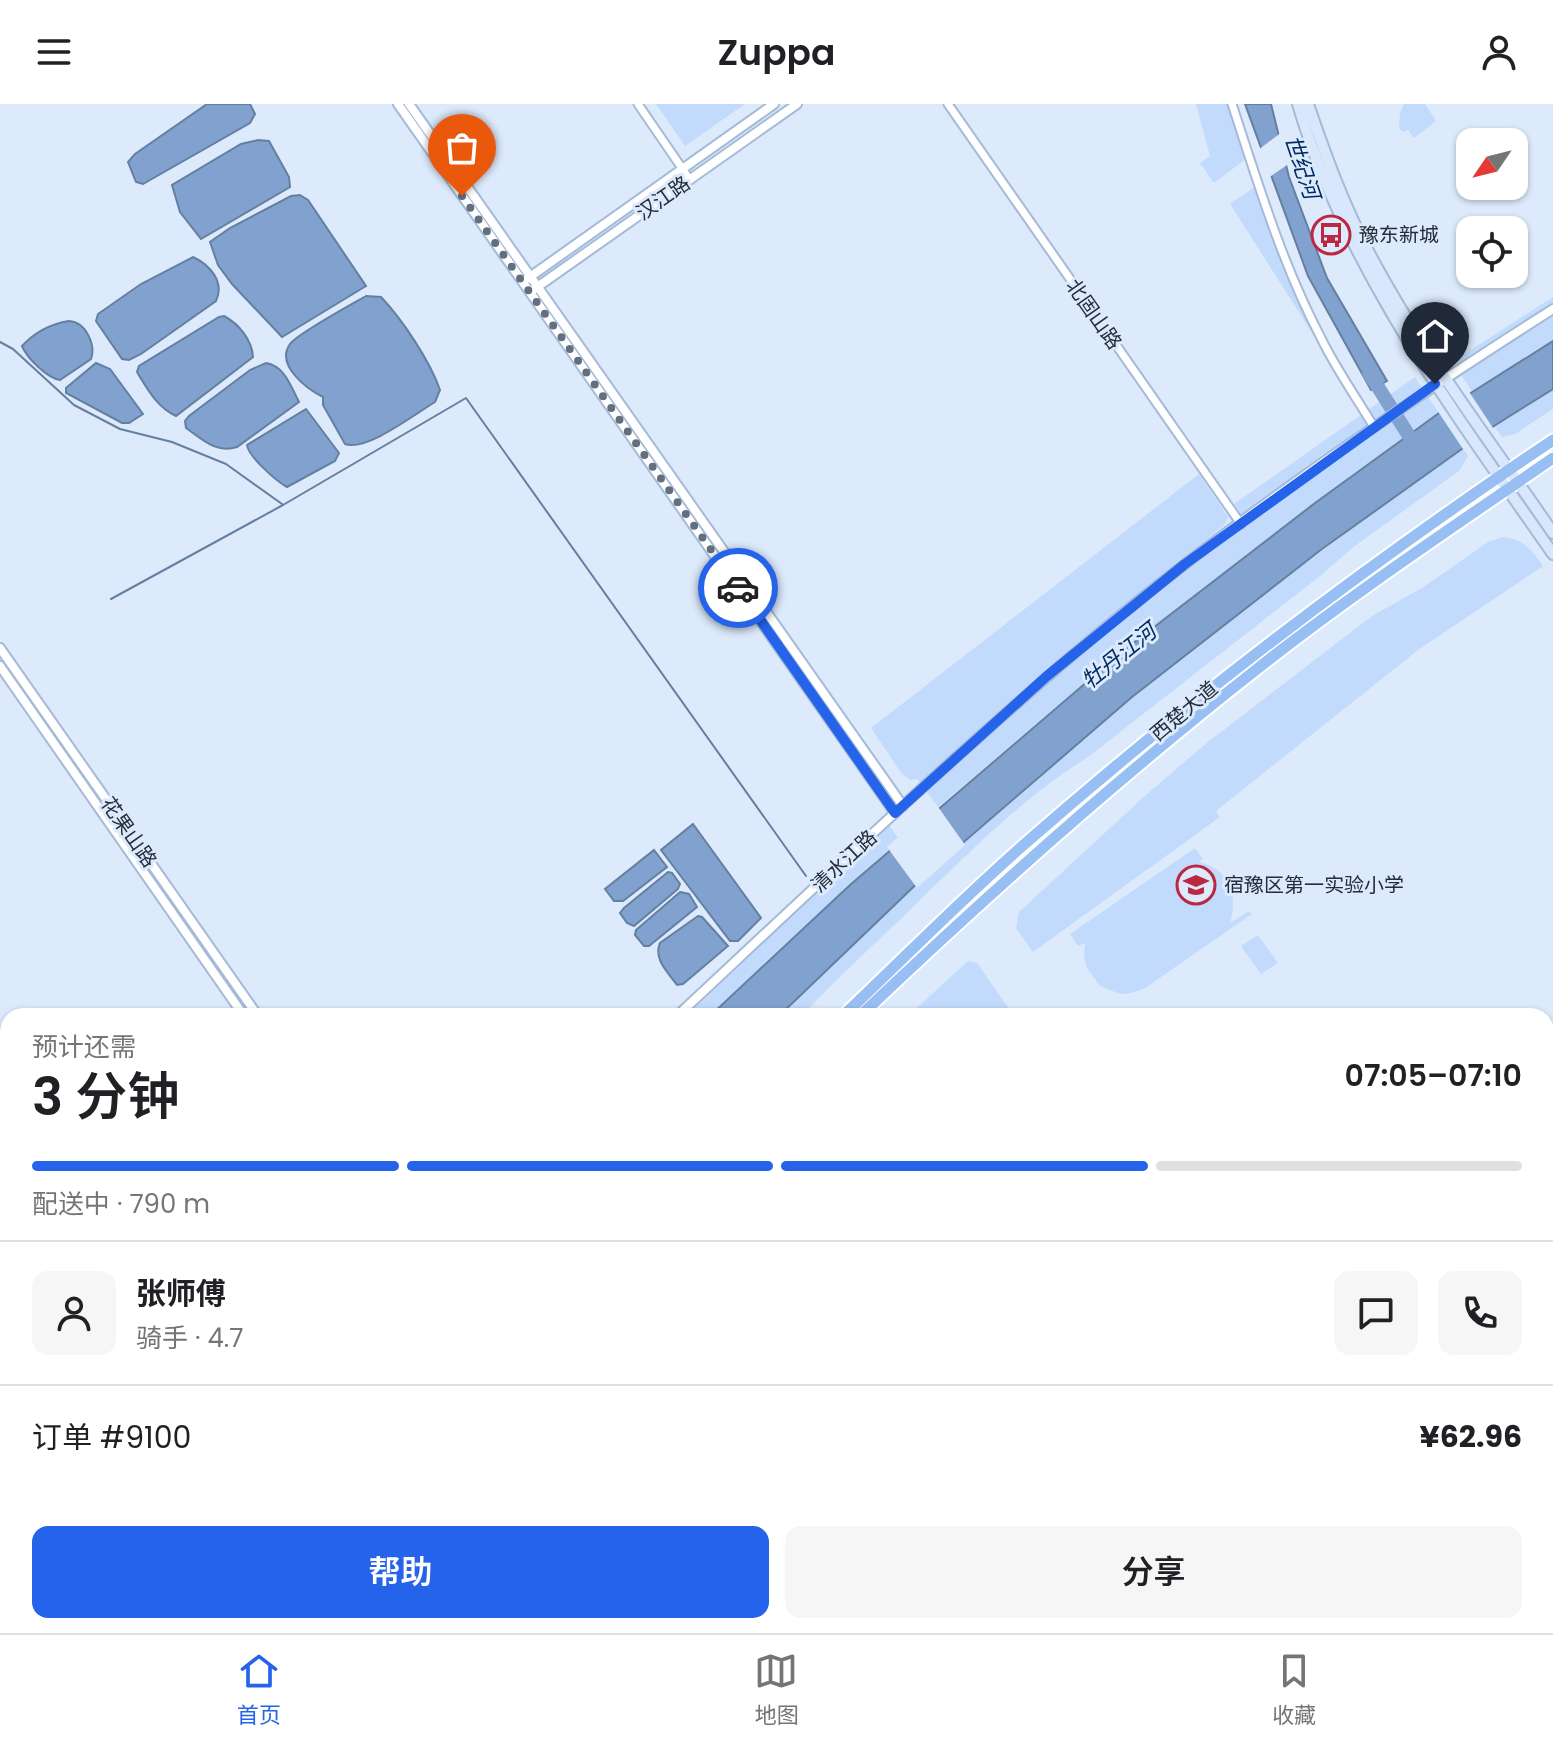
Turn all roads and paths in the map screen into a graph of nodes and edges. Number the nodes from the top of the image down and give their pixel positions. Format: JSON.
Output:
{"nodes":[{"id":1,"x":398,"y":104,"type":"edge"},
{"id":2,"x":409,"y":104,"type":"edge"},
{"id":3,"x":638,"y":104,"type":"edge"},
{"id":4,"x":774,"y":104,"type":"edge"},
{"id":5,"x":797,"y":104,"type":"edge"},
{"id":6,"x":948,"y":104,"type":"edge"},
{"id":7,"x":1232,"y":104,"type":"edge"},
{"id":8,"x":1298,"y":104,"type":"edge"},
{"id":9,"x":1308,"y":104,"type":"edge"},
{"id":10,"x":683,"y":169,"type":"junction"},
{"id":11,"x":690,"y":180,"type":"junction"},
{"id":12,"x":526,"y":279,"type":"junction"},
{"id":13,"x":538,"y":287,"type":"junction"},
{"id":14,"x":529,"y":293,"type":"junction"},
{"id":15,"x":1553,"y":309,"type":"edge"},
{"id":16,"x":1446,"y":377,"type":"junction"},
{"id":17,"x":1435,"y":384,"type":"junction"},
{"id":18,"x":1377,"y":425,"type":"junction"},
{"id":19,"x":1553,"y":440,"type":"edge"},
{"id":20,"x":1553,"y":458,"type":"edge"},
{"id":21,"x":1504,"y":473,"type":"junction"},
{"id":22,"x":1513,"y":486,"type":"junction"},
{"id":23,"x":1241,"y":524,"type":"junction"},
{"id":24,"x":1553,"y":533,"type":"edge"},
{"id":25,"x":1553,"y":554,"type":"edge"},
{"id":26,"x":0,"y":648,"type":"edge"},
{"id":27,"x":0,"y":666,"type":"edge"},
{"id":28,"x":903,"y":806,"type":"junction"},
{"id":29,"x":895,"y":813,"type":"junction"},
{"id":30,"x":238,"y":1008,"type":"edge"},
{"id":31,"x":252,"y":1008,"type":"edge"},
{"id":32,"x":686,"y":1008,"type":"edge"},
{"id":33,"x":851,"y":1008,"type":"edge"},
{"id":34,"x":869,"y":1008,"type":"edge"}],
"edges":[{"from":1,"to":12,"type":"street"},
{"from":2,"to":12,"type":"street"},
{"from":3,"to":10,"type":"street"},
{"from":4,"to":10,"type":"street","name":"汉江路"},
{"from":5,"to":11,"type":"street","name":"汉江路"},
{"from":6,"to":23,"type":"street","name":"北固山路"},
{"from":7,"to":18,"type":"street"},
{"from":8,"to":17,"type":"main road"},
{"from":9,"to":16,"type":"main road"},
{"from":10,"to":11,"type":"street"},
{"from":10,"to":12,"type":"street","name":"汉江路"},
{"from":11,"to":13,"type":"street","name":"汉江路"},
{"from":12,"to":13,"type":"street"},
{"from":12,"to":14,"type":"street"},
{"from":13,"to":14,"type":"street","name":"汉江路"},
{"from":13,"to":28,"type":"street"},
{"from":14,"to":29,"type":"street"},
{"from":15,"to":16,"type":"street","name":"清水江路"},
{"from":16,"to":17,"type":"street","name":"清水江路"},
{"from":16,"to":21,"type":"main road"},
{"from":17,"to":18,"type":"street","name":"清水江路"},
{"from":17,"to":21,"type":"main road"},
{"from":18,"to":23,"type":"street","name":"清水江路"},
{"from":19,"to":21,"type":"highway","name":"西楚大道"},
{"from":20,"to":22,"type":"highway","name":"西楚大道"},
{"from":21,"to":22,"type":"main road"},
{"from":21,"to":33,"type":"highway","name":"西楚大道"},
{"from":22,"to":24,"type":"main road"},
{"from":22,"to":25,"type":"main road"},
{"from":22,"to":34,"type":"highway","name":"西楚大道"},
{"from":23,"to":28,"type":"street","name":"清水江路"},
{"from":26,"to":31,"type":"street","name":"花果山路"},
{"from":27,"to":30,"type":"street","name":"花果山路"},
{"from":28,"to":29,"type":"street","name":"清水江路"},
{"from":29,"to":32,"type":"street","name":"清水江路"}]}
